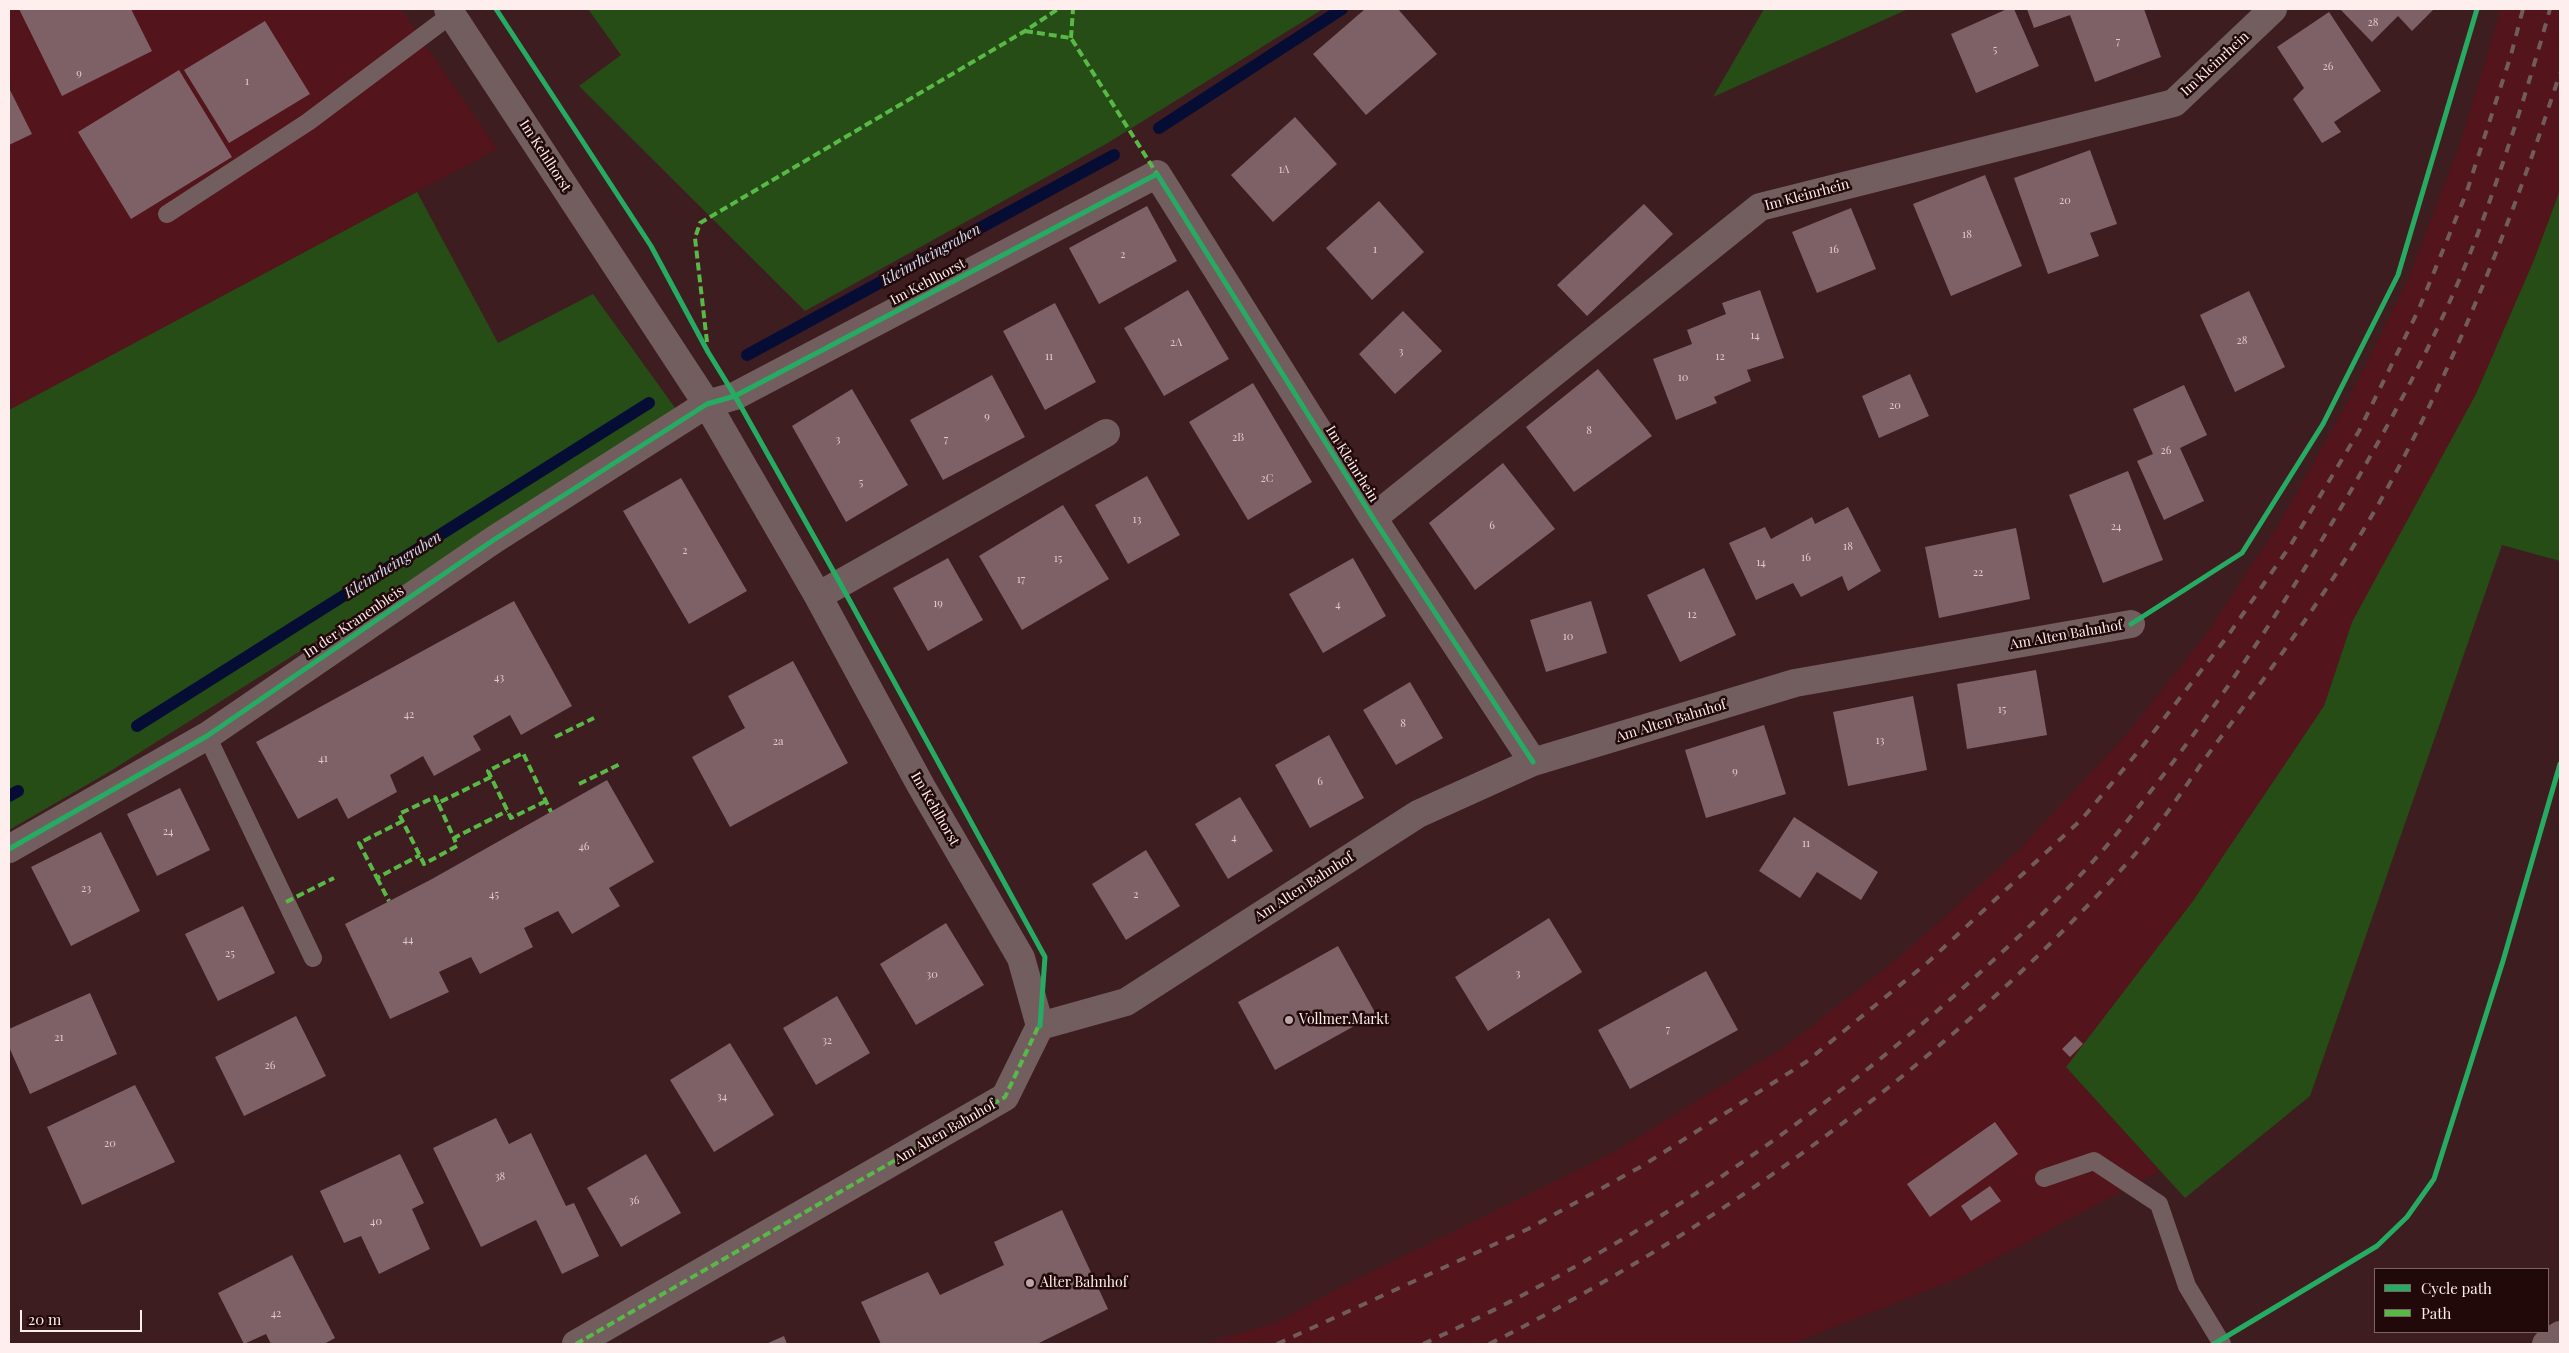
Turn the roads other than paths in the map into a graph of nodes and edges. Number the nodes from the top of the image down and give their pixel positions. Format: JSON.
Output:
{"nodes":[{"id":1,"x":2273,"y":9,"type":"edge"},
{"id":2,"x":450,"y":12,"type":"edge"},
{"id":3,"x":1157,"y":174,"type":"joint"},
{"id":4,"x":167,"y":214,"type":"dead end"},
{"id":5,"x":706,"y":404,"type":"junction"},
{"id":6,"x":1106,"y":432,"type":"dead end"},
{"id":7,"x":1373,"y":518,"type":"junction"},
{"id":8,"x":818,"y":596,"type":"junction"},
{"id":9,"x":2131,"y":624,"type":"dead end"},
{"id":10,"x":206,"y":736,"type":"junction"},
{"id":11,"x":1533,"y":762,"type":"junction"},
{"id":12,"x":9,"y":849,"type":"edge"},
{"id":13,"x":313,"y":958,"type":"dead end"},
{"id":14,"x":1040,"y":1026,"type":"junction"},
{"id":15,"x":2044,"y":1178,"type":"dead end"},
{"id":16,"x":2560,"y":1335,"type":"edge"},
{"id":17,"x":576,"y":1344,"type":"edge"},
{"id":18,"x":2222,"y":1344,"type":"edge"},
{"id":19,"x":2546,"y":1344,"type":"edge"}],
"edges":[{"from":1,"to":7,"type":"street","name":"Im Kleinrhein"},
{"from":2,"to":4,"type":"lane"},
{"from":2,"to":5,"type":"street","name":"Im Kehlhorst"},
{"from":3,"to":5,"type":"street","name":"Im Kehlhorst"},
{"from":3,"to":7,"type":"street","name":"Im Kleinrhein"},
{"from":5,"to":8,"type":"street","name":"Im Kehlhorst"},
{"from":5,"to":10,"type":"street","name":"In der Kranenbleis"},
{"from":6,"to":8,"type":"street"},
{"from":7,"to":11,"type":"street","name":"Im Kleinrhein"},
{"from":8,"to":14,"type":"street","name":"Im Kehlhorst"},
{"from":9,"to":11,"type":"street","name":"Am Alten Bahnhof"},
{"from":10,"to":12,"type":"street","name":"In der Kranenbleis"},
{"from":10,"to":13,"type":"lane"},
{"from":11,"to":14,"type":"street","name":"Am Alten Bahnhof"},
{"from":14,"to":17,"type":"street","name":"Am Alten Bahnhof"},
{"from":15,"to":18,"type":"lane"},
{"from":16,"to":19,"type":"street"}]}
